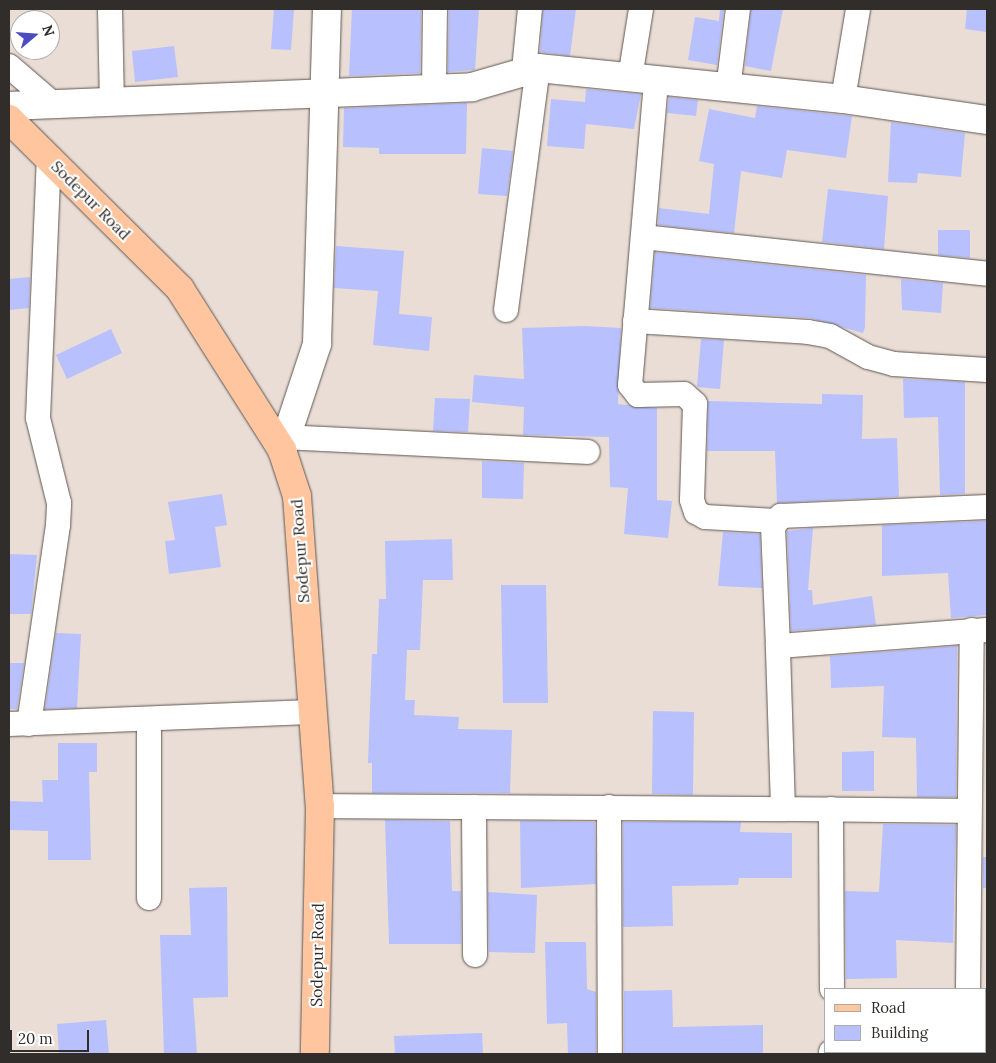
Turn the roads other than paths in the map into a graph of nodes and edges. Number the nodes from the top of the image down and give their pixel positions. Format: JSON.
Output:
{"nodes":[{"id":1,"x":110,"y":9,"type":"edge"},
{"id":2,"x":326,"y":9,"type":"edge"},
{"id":3,"x":435,"y":9,"type":"edge"},
{"id":4,"x":530,"y":9,"type":"edge"},
{"id":5,"x":641,"y":9,"type":"edge"},
{"id":6,"x":738,"y":9,"type":"edge"},
{"id":7,"x":858,"y":9,"type":"edge"},
{"id":8,"x":9,"y":66,"type":"edge"},
{"id":9,"x":531,"y":69,"type":"junction"},
{"id":10,"x":643,"y":80,"type":"junction"},
{"id":11,"x":434,"y":88,"type":"junction"},
{"id":12,"x":728,"y":89,"type":"junction"},
{"id":13,"x":327,"y":91,"type":"junction"},
{"id":14,"x":843,"y":99,"type":"junction"},
{"id":15,"x":112,"y":102,"type":"junction"},
{"id":16,"x":53,"y":104,"type":"junction"},
{"id":17,"x":9,"y":106,"type":"edge"},
{"id":18,"x":9,"y":119,"type":"edge"},
{"id":19,"x":987,"y":120,"type":"edge"},
{"id":20,"x":49,"y":158,"type":"junction"},
{"id":21,"x":643,"y":238,"type":"junction"},
{"id":22,"x":987,"y":274,"type":"edge"},
{"id":23,"x":506,"y":310,"type":"dead end"},
{"id":24,"x":635,"y":321,"type":"junction"},
{"id":25,"x":987,"y":370,"type":"edge"},
{"id":26,"x":283,"y":444,"type":"junction"},
{"id":27,"x":588,"y":452,"type":"dead end"},
{"id":28,"x":987,"y":507,"type":"edge"},
{"id":29,"x":776,"y":520,"type":"junction"},
{"id":30,"x":980,"y":630,"type":"edge"},
{"id":31,"x":778,"y":646,"type":"junction"},
{"id":32,"x":311,"y":712,"type":"junction"},
{"id":33,"x":149,"y":721,"type":"junction"},
{"id":34,"x":19,"y":724,"type":"edge"},
{"id":35,"x":320,"y":806,"type":"junction"},
{"id":36,"x":474,"y":807,"type":"junction"},
{"id":37,"x":609,"y":807,"type":"junction"},
{"id":38,"x":783,"y":809,"type":"junction"},
{"id":39,"x":830,"y":809,"type":"junction"},
{"id":40,"x":968,"y":811,"type":"junction"},
{"id":41,"x":149,"y":898,"type":"dead end"},
{"id":42,"x":475,"y":955,"type":"dead end"},
{"id":43,"x":832,"y":988,"type":"edge"},
{"id":44,"x":968,"y":988,"type":"edge"},
{"id":45,"x":316,"y":1054,"type":"edge"},
{"id":46,"x":610,"y":1054,"type":"edge"}],
"edges":[{"from":1,"to":15,"type":"street"},
{"from":2,"to":13,"type":"street"},
{"from":3,"to":11,"type":"street"},
{"from":4,"to":9,"type":"street"},
{"from":5,"to":10,"type":"street"},
{"from":6,"to":12,"type":"street"},
{"from":7,"to":14,"type":"street"},
{"from":8,"to":16,"type":"street"},
{"from":9,"to":10,"type":"street"},
{"from":9,"to":11,"type":"street"},
{"from":9,"to":23,"type":"street"},
{"from":10,"to":12,"type":"street"},
{"from":10,"to":21,"type":"street"},
{"from":11,"to":13,"type":"street"},
{"from":12,"to":14,"type":"street"},
{"from":13,"to":15,"type":"street"},
{"from":13,"to":26,"type":"street"},
{"from":14,"to":19,"type":"street"},
{"from":15,"to":16,"type":"street"},
{"from":16,"to":17,"type":"street"},
{"from":18,"to":20,"type":"main road","name":"Sodepur Road"},
{"from":20,"to":26,"type":"main road","name":"Sodepur Road"},
{"from":20,"to":34,"type":"street"},
{"from":21,"to":22,"type":"street"},
{"from":21,"to":24,"type":"street"},
{"from":24,"to":25,"type":"street"},
{"from":24,"to":29,"type":"street"},
{"from":26,"to":27,"type":"street"},
{"from":26,"to":32,"type":"main road","name":"Sodepur Road"},
{"from":28,"to":29,"type":"street"},
{"from":29,"to":31,"type":"street"},
{"from":30,"to":31,"type":"street"},
{"from":30,"to":40,"type":"street"},
{"from":31,"to":38,"type":"street"},
{"from":32,"to":33,"type":"street"},
{"from":32,"to":35,"type":"main road","name":"Sodepur Road"},
{"from":33,"to":34,"type":"street"},
{"from":33,"to":41,"type":"street"},
{"from":35,"to":36,"type":"street"},
{"from":35,"to":45,"type":"main road","name":"Sodepur Road"},
{"from":36,"to":37,"type":"street"},
{"from":36,"to":42,"type":"street"},
{"from":37,"to":38,"type":"street"},
{"from":37,"to":46,"type":"street"},
{"from":38,"to":39,"type":"street"},
{"from":39,"to":40,"type":"street"},
{"from":39,"to":43,"type":"street"},
{"from":40,"to":44,"type":"street"}]}
